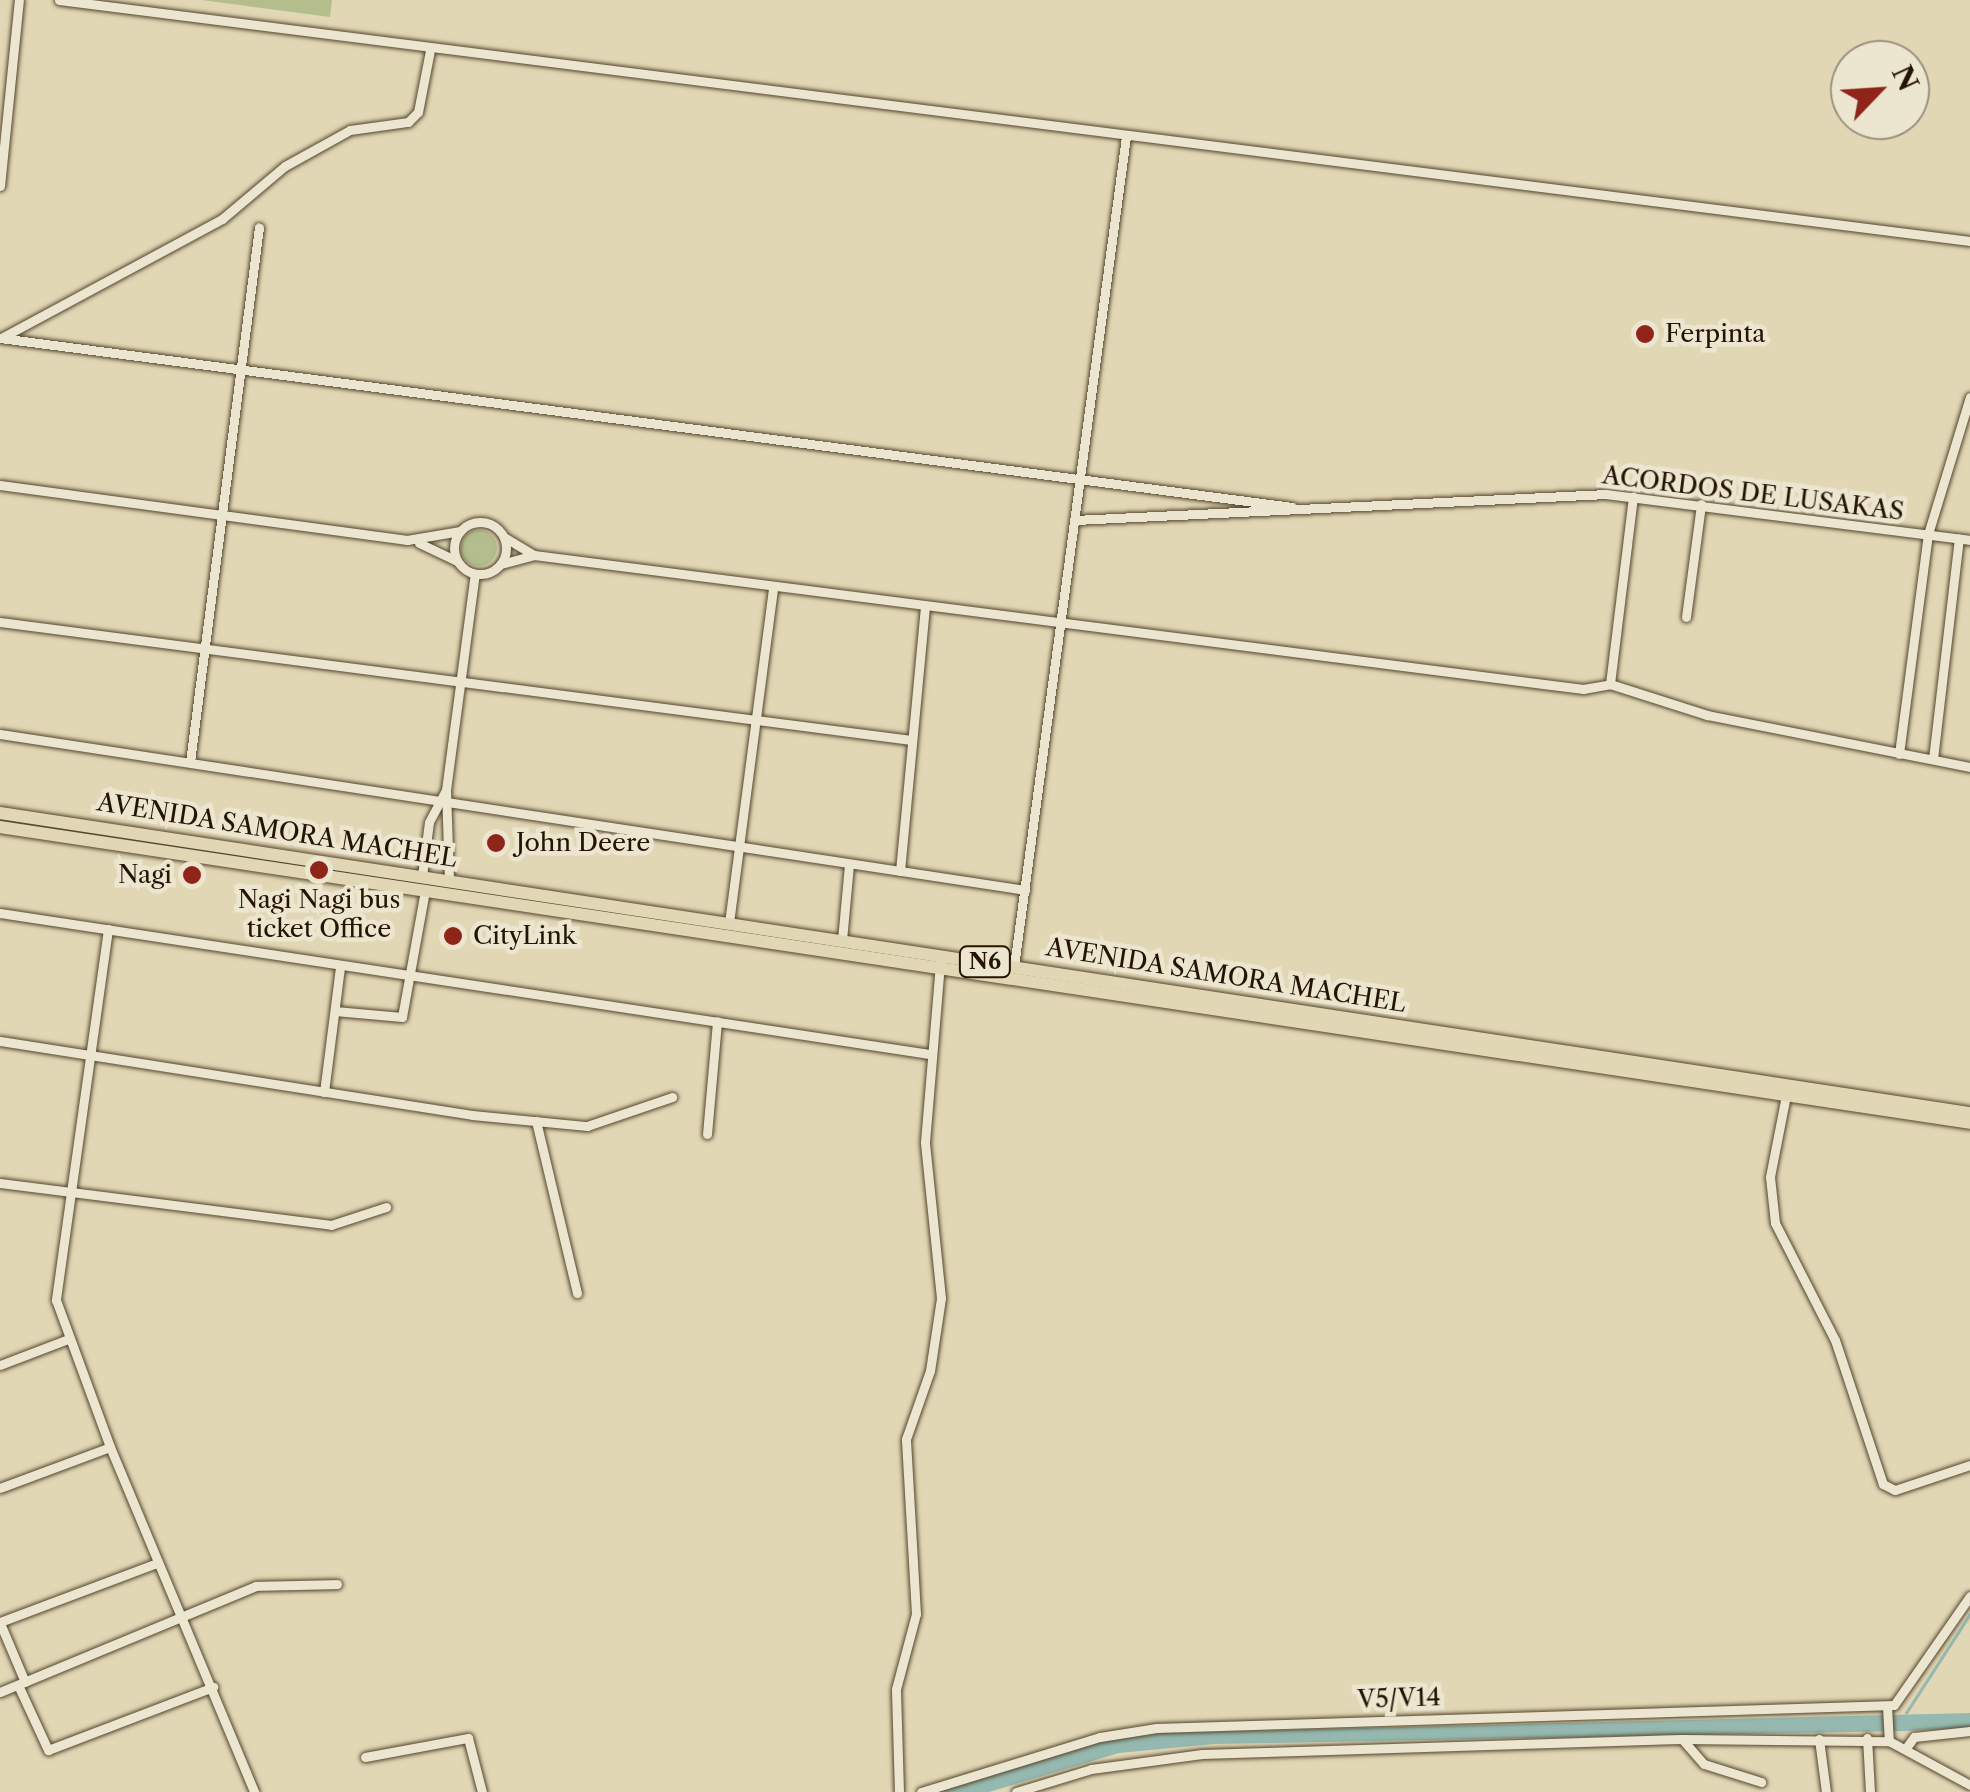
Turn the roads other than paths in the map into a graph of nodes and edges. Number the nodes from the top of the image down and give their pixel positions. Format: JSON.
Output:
{"nodes":[{"id":1,"x":20,"y":0,"type":"edge"},
{"id":2,"x":60,"y":0,"type":"edge"},
{"id":3,"x":430,"y":50,"type":"junction"},
{"id":4,"x":1126,"y":137,"type":"junction"},
{"id":5,"x":0,"y":186,"type":"edge"},
{"id":6,"x":259,"y":227,"type":"dead end"},
{"id":7,"x":1970,"y":240,"type":"edge"},
{"id":8,"x":0,"y":338,"type":"edge"},
{"id":9,"x":237,"y":368,"type":"junction"},
{"id":10,"x":1970,"y":397,"type":"edge"},
{"id":11,"x":1080,"y":475,"type":"junction"},
{"id":12,"x":0,"y":485,"type":"edge"},
{"id":13,"x":1633,"y":496,"type":"junction"},
{"id":14,"x":1701,"y":504,"type":"junction"},
{"id":15,"x":1292,"y":507,"type":"junction"},
{"id":16,"x":219,"y":513,"type":"junction"},
{"id":17,"x":1075,"y":520,"type":"junction"},
{"id":18,"x":460,"y":531,"type":"junction"},
{"id":19,"x":1928,"y":534,"type":"junction"},
{"id":20,"x":504,"y":537,"type":"junction"},
{"id":21,"x":1965,"y":539,"type":"edge"},
{"id":22,"x":407,"y":540,"type":"junction"},
{"id":23,"x":534,"y":556,"type":"junction"},
{"id":24,"x":457,"y":561,"type":"junction"},
{"id":25,"x":502,"y":564,"type":"junction"},
{"id":26,"x":475,"y":574,"type":"junction"},
{"id":27,"x":773,"y":587,"type":"junction"},
{"id":28,"x":925,"y":606,"type":"junction"},
{"id":29,"x":1686,"y":617,"type":"dead end"},
{"id":30,"x":0,"y":622,"type":"edge"},
{"id":31,"x":1062,"y":623,"type":"junction"},
{"id":32,"x":204,"y":652,"type":"junction"},
{"id":33,"x":458,"y":684,"type":"junction"},
{"id":34,"x":1610,"y":684,"type":"junction"},
{"id":35,"x":752,"y":721,"type":"junction"},
{"id":36,"x":0,"y":734,"type":"edge"},
{"id":37,"x":910,"y":740,"type":"junction"},
{"id":38,"x":1899,"y":754,"type":"junction"},
{"id":39,"x":1933,"y":760,"type":"junction"},
{"id":40,"x":190,"y":762,"type":"junction"},
{"id":41,"x":1970,"y":767,"type":"edge"},
{"id":42,"x":446,"y":790,"type":"junction"},
{"id":43,"x":435,"y":805,"type":"junction"},
{"id":44,"x":451,"y":808,"type":"junction"},
{"id":45,"x":0,"y":813,"type":"edge"},
{"id":46,"x":19,"y":823,"type":"junction"},
{"id":47,"x":0,"y":827,"type":"edge"},
{"id":48,"x":738,"y":848,"type":"junction"},
{"id":49,"x":849,"y":864,"type":"junction"},
{"id":50,"x":900,"y":871,"type":"junction"},
{"id":51,"x":422,"y":876,"type":"junction"},
{"id":52,"x":379,"y":878,"type":"junction"},
{"id":53,"x":449,"y":880,"type":"junction"},
{"id":54,"x":1025,"y":890,"type":"junction"},
{"id":55,"x":424,"y":891,"type":"junction"},
{"id":56,"x":0,"y":913,"type":"edge"},
{"id":57,"x":730,"y":923,"type":"junction"},
{"id":58,"x":108,"y":929,"type":"junction"},
{"id":59,"x":842,"y":940,"type":"junction"},
{"id":60,"x":941,"y":962,"type":"junction"},
{"id":61,"x":1014,"y":966,"type":"junction"},
{"id":62,"x":340,"y":967,"type":"junction"},
{"id":63,"x":409,"y":976,"type":"junction"},
{"id":64,"x":335,"y":1011,"type":"junction"},
{"id":65,"x":717,"y":1021,"type":"junction"},
{"id":66,"x":0,"y":1041,"type":"edge"},
{"id":67,"x":929,"y":1054,"type":"junction"},
{"id":68,"x":86,"y":1057,"type":"junction"},
{"id":69,"x":1788,"y":1089,"type":"junction"},
{"id":70,"x":324,"y":1092,"type":"junction"},
{"id":71,"x":672,"y":1097,"type":"dead end"},
{"id":72,"x":1970,"y":1112,"type":"edge"},
{"id":73,"x":536,"y":1121,"type":"junction"},
{"id":74,"x":1970,"y":1123,"type":"edge"},
{"id":75,"x":707,"y":1134,"type":"dead end"},
{"id":76,"x":0,"y":1183,"type":"edge"},
{"id":77,"x":66,"y":1192,"type":"junction"},
{"id":78,"x":386,"y":1207,"type":"dead end"},
{"id":79,"x":577,"y":1293,"type":"dead end"},
{"id":80,"x":68,"y":1339,"type":"junction"},
{"id":81,"x":0,"y":1365,"type":"edge"},
{"id":82,"x":110,"y":1448,"type":"junction"},
{"id":83,"x":1970,"y":1465,"type":"edge"},
{"id":84,"x":0,"y":1488,"type":"edge"},
{"id":85,"x":157,"y":1562,"type":"junction"},
{"id":86,"x":337,"y":1584,"type":"dead end"},
{"id":87,"x":1970,"y":1596,"type":"edge"},
{"id":88,"x":181,"y":1616,"type":"junction"},
{"id":89,"x":0,"y":1623,"type":"edge"},
{"id":90,"x":21,"y":1683,"type":"junction"},
{"id":91,"x":213,"y":1687,"type":"junction"},
{"id":92,"x":0,"y":1692,"type":"edge"},
{"id":93,"x":1887,"y":1706,"type":"junction"},
{"id":94,"x":1970,"y":1730,"type":"edge"},
{"id":95,"x":1867,"y":1738,"type":"junction"},
{"id":96,"x":1682,"y":1739,"type":"junction"},
{"id":97,"x":1819,"y":1739,"type":"junction"},
{"id":98,"x":1889,"y":1742,"type":"junction"},
{"id":99,"x":1906,"y":1748,"type":"junction"},
{"id":100,"x":365,"y":1757,"type":"dead end"},
{"id":101,"x":1761,"y":1782,"type":"dead end"},
{"id":102,"x":1970,"y":1785,"type":"edge"},
{"id":103,"x":254,"y":1792,"type":"edge"},
{"id":104,"x":482,"y":1792,"type":"edge"},
{"id":105,"x":899,"y":1792,"type":"edge"},
{"id":106,"x":921,"y":1792,"type":"edge"},
{"id":107,"x":1016,"y":1792,"type":"edge"},
{"id":108,"x":1826,"y":1792,"type":"edge"},
{"id":109,"x":1870,"y":1792,"type":"edge"}],
"edges":[{"from":1,"to":5,"type":"street"},
{"from":2,"to":3,"type":"street"},
{"from":3,"to":4,"type":"street"},
{"from":3,"to":8,"type":"street"},
{"from":4,"to":7,"type":"street"},
{"from":4,"to":11,"type":"street"},
{"from":6,"to":9,"type":"street"},
{"from":8,"to":9,"type":"street"},
{"from":9,"to":11,"type":"street"},
{"from":9,"to":16,"type":"street"},
{"from":10,"to":19,"type":"street"},
{"from":11,"to":15,"type":"street"},
{"from":11,"to":17,"type":"street"},
{"from":12,"to":16,"type":"street"},
{"from":13,"to":14,"type":"street","name":"ACORDOS DE LUSAKAS"},
{"from":13,"to":15,"type":"street","name":"ACORDOS DE LUSAKAS"},
{"from":13,"to":34,"type":"street"},
{"from":14,"to":19,"type":"street","name":"ACORDOS DE LUSAKAS"},
{"from":14,"to":29,"type":"street"},
{"from":15,"to":17,"type":"street"},
{"from":16,"to":22,"type":"street"},
{"from":16,"to":32,"type":"street"},
{"from":17,"to":31,"type":"street"},
{"from":18,"to":20,"type":"street"},
{"from":18,"to":22,"type":"street"},
{"from":18,"to":24,"type":"street"},
{"from":19,"to":21,"type":"street","name":"ACORDOS DE LUSAKAS"},
{"from":19,"to":38,"type":"street"},
{"from":20,"to":23,"type":"street"},
{"from":20,"to":25,"type":"street"},
{"from":21,"to":39,"type":"street"},
{"from":22,"to":24,"type":"street"},
{"from":23,"to":25,"type":"street"},
{"from":23,"to":27,"type":"street"},
{"from":24,"to":26,"type":"street"},
{"from":25,"to":26,"type":"street"},
{"from":26,"to":33,"type":"street"},
{"from":27,"to":28,"type":"street"},
{"from":27,"to":35,"type":"street"},
{"from":28,"to":31,"type":"street"},
{"from":28,"to":37,"type":"street"},
{"from":30,"to":32,"type":"street"},
{"from":31,"to":34,"type":"street"},
{"from":31,"to":54,"type":"street"},
{"from":32,"to":33,"type":"street"},
{"from":32,"to":40,"type":"street"},
{"from":33,"to":35,"type":"street"},
{"from":33,"to":42,"type":"street"},
{"from":34,"to":38,"type":"street"},
{"from":35,"to":37,"type":"street"},
{"from":35,"to":48,"type":"street"},
{"from":36,"to":40,"type":"street"},
{"from":37,"to":50,"type":"street"},
{"from":38,"to":39,"type":"street"},
{"from":39,"to":41,"type":"street"},
{"from":40,"to":43,"type":"street"},
{"from":42,"to":43,"type":"street"},
{"from":42,"to":44,"type":"street"},
{"from":43,"to":44,"type":"street"},
{"from":43,"to":51,"type":"street"},
{"from":44,"to":48,"type":"street"},
{"from":44,"to":53,"type":"street"},
{"from":45,"to":46,"type":"highway","name":"AVENIDA SAMORA MACHEL","number":"N6"},
{"from":46,"to":47,"type":"highway","name":"AVENIDA SAMORA MACHEL","number":"N6"},
{"from":46,"to":52,"type":"highway","name":"AVENIDA SAMORA MACHEL","number":"N6"},
{"from":48,"to":49,"type":"street"},
{"from":48,"to":57,"type":"street"},
{"from":49,"to":50,"type":"street"},
{"from":49,"to":59,"type":"street"},
{"from":50,"to":54,"type":"street"},
{"from":51,"to":52,"type":"highway","name":"AVENIDA SAMORA MACHEL","number":"N6"},
{"from":51,"to":53,"type":"highway","name":"AVENIDA SAMORA MACHEL","number":"N6"},
{"from":52,"to":55,"type":"highway","name":"AVENIDA SAMORA MACHEL","number":"N6"},
{"from":53,"to":57,"type":"highway","name":"AVENIDA SAMORA MACHEL","number":"N6"},
{"from":54,"to":61,"type":"street"},
{"from":55,"to":60,"type":"highway","name":"AVENIDA SAMORA MACHEL","number":"N6"},
{"from":55,"to":63,"type":"street"},
{"from":56,"to":58,"type":"street"},
{"from":57,"to":59,"type":"highway","name":"AVENIDA SAMORA MACHEL","number":"N6"},
{"from":58,"to":62,"type":"street"},
{"from":58,"to":68,"type":"street"},
{"from":59,"to":60,"type":"highway","name":"AVENIDA SAMORA MACHEL","number":"N6"},
{"from":60,"to":61,"type":"highway","name":"AVENIDA SAMORA MACHEL","number":"N6"},
{"from":60,"to":67,"type":"street"},
{"from":60,"to":69,"type":"highway","name":"AVENIDA SAMORA MACHEL","number":"N6"},
{"from":61,"to":69,"type":"highway","name":"AVENIDA SAMORA MACHEL","number":"N6"},
{"from":62,"to":63,"type":"street"},
{"from":62,"to":64,"type":"street"},
{"from":63,"to":64,"type":"street"},
{"from":63,"to":65,"type":"street"},
{"from":64,"to":70,"type":"street"},
{"from":65,"to":67,"type":"street"},
{"from":65,"to":75,"type":"street"},
{"from":66,"to":68,"type":"street"},
{"from":67,"to":105,"type":"street"},
{"from":68,"to":70,"type":"street"},
{"from":68,"to":77,"type":"street"},
{"from":69,"to":72,"type":"highway","name":"AVENIDA SAMORA MACHEL","number":"N6"},
{"from":69,"to":74,"type":"highway","name":"AVENIDA SAMORA MACHEL","number":"N6"},
{"from":69,"to":83,"type":"street"},
{"from":70,"to":73,"type":"street"},
{"from":71,"to":73,"type":"street"},
{"from":73,"to":79,"type":"street"},
{"from":76,"to":77,"type":"street"},
{"from":77,"to":78,"type":"street"},
{"from":77,"to":80,"type":"street"},
{"from":80,"to":81,"type":"street"},
{"from":80,"to":82,"type":"street"},
{"from":82,"to":84,"type":"street"},
{"from":82,"to":85,"type":"street"},
{"from":85,"to":88,"type":"street"},
{"from":85,"to":89,"type":"street"},
{"from":86,"to":88,"type":"street"},
{"from":87,"to":93,"type":"street"},
{"from":88,"to":90,"type":"street"},
{"from":88,"to":91,"type":"street"},
{"from":89,"to":90,"type":"street"},
{"from":90,"to":91,"type":"street"},
{"from":90,"to":92,"type":"street"},
{"from":91,"to":103,"type":"street"},
{"from":93,"to":98,"type":"street"},
{"from":93,"to":106,"type":"street","name":"V5/V14"},
{"from":94,"to":99,"type":"street"},
{"from":95,"to":97,"type":"street"},
{"from":95,"to":98,"type":"street"},
{"from":95,"to":109,"type":"street"},
{"from":96,"to":97,"type":"street"},
{"from":96,"to":101,"type":"street"},
{"from":96,"to":107,"type":"street"},
{"from":97,"to":108,"type":"street"},
{"from":98,"to":99,"type":"street"},
{"from":99,"to":102,"type":"street"},
{"from":100,"to":104,"type":"street"}]}
